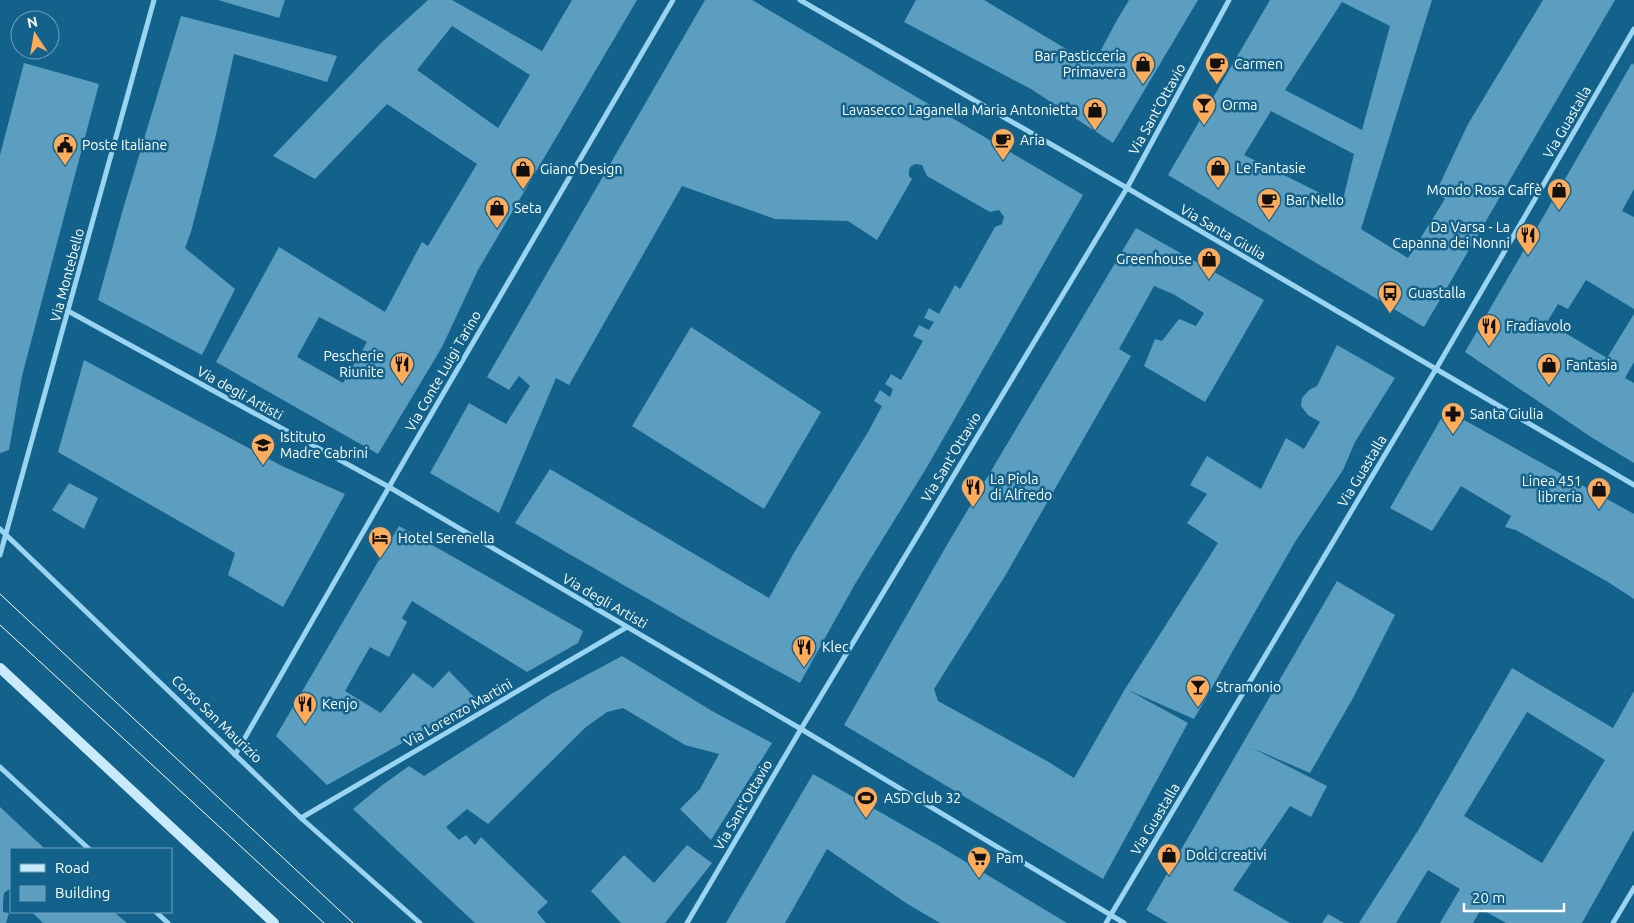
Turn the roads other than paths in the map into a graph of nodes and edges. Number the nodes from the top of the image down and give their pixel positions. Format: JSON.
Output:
{"nodes":[{"id":1,"x":154,"y":0,"type":"edge"},
{"id":2,"x":673,"y":0,"type":"edge"},
{"id":3,"x":800,"y":0,"type":"edge"},
{"id":4,"x":1229,"y":0,"type":"edge"},
{"id":5,"x":1634,"y":29,"type":"edge"},
{"id":6,"x":1127,"y":188,"type":"junction"},
{"id":7,"x":68,"y":311,"type":"junction"},
{"id":8,"x":1436,"y":369,"type":"junction"},
{"id":9,"x":1634,"y":486,"type":"edge"},
{"id":10,"x":389,"y":487,"type":"junction"},
{"id":11,"x":0,"y":529,"type":"edge"},
{"id":12,"x":6,"y":534,"type":"junction"},
{"id":13,"x":0,"y":555,"type":"edge"},
{"id":14,"x":627,"y":627,"type":"junction"},
{"id":15,"x":0,"y":668,"type":"edge"},
{"id":16,"x":801,"y":729,"type":"junction"},
{"id":17,"x":235,"y":755,"type":"junction"},
{"id":18,"x":0,"y":767,"type":"edge"},
{"id":19,"x":301,"y":818,"type":"junction"},
{"id":20,"x":87,"y":848,"type":"edge"},
{"id":21,"x":1634,"y":888,"type":"edge"},
{"id":22,"x":157,"y":913,"type":"edge"},
{"id":23,"x":1111,"y":915,"type":"junction"},
{"id":24,"x":168,"y":923,"type":"edge"},
{"id":25,"x":274,"y":923,"type":"edge"},
{"id":26,"x":420,"y":923,"type":"edge"},
{"id":27,"x":686,"y":923,"type":"edge"},
{"id":28,"x":1106,"y":923,"type":"edge"},
{"id":29,"x":1124,"y":923,"type":"edge"},
{"id":30,"x":1613,"y":923,"type":"edge"}],
"edges":[{"from":1,"to":7,"type":"street","name":"Via Montebello"},
{"from":2,"to":10,"type":"street","name":"Via Conte Luigi Tarino"},
{"from":3,"to":6,"type":"street","name":"Via Santa Giulia"},
{"from":4,"to":6,"type":"street","name":"Via Sant'Ottavio"},
{"from":5,"to":8,"type":"street","name":"Via Guastalla"},
{"from":6,"to":8,"type":"street","name":"Via Santa Giulia"},
{"from":6,"to":16,"type":"street","name":"Via Sant'Ottavio"},
{"from":7,"to":10,"type":"street","name":"Via degli Artisti"},
{"from":7,"to":12,"type":"street","name":"Via Montebello"},
{"from":8,"to":9,"type":"street","name":"Via Santa Giulia"},
{"from":8,"to":23,"type":"street","name":"Via Guastalla"},
{"from":10,"to":14,"type":"street","name":"Via degli Artisti"},
{"from":10,"to":17,"type":"street","name":"Via Conte Luigi Tarino"},
{"from":11,"to":12,"type":"street","name":"Corso San Maurizio"},
{"from":12,"to":13,"type":"street","name":"Via Montebello"},
{"from":12,"to":17,"type":"street","name":"Corso San Maurizio"},
{"from":14,"to":16,"type":"street","name":"Via degli Artisti"},
{"from":14,"to":19,"type":"street","name":"Via Lorenzo Martini"},
{"from":15,"to":25,"type":"main road"},
{"from":16,"to":23,"type":"street","name":"Via degli Artisti"},
{"from":16,"to":27,"type":"street","name":"Via Sant'Ottavio"},
{"from":17,"to":19,"type":"street","name":"Corso San Maurizio"},
{"from":18,"to":20,"type":"street"},
{"from":19,"to":26,"type":"street","name":"Corso San Maurizio"},
{"from":21,"to":30,"type":"street"},
{"from":22,"to":24,"type":"street"},
{"from":23,"to":28,"type":"street","name":"Via Guastalla"},
{"from":23,"to":29,"type":"street","name":"Via degli Artisti"}]}
